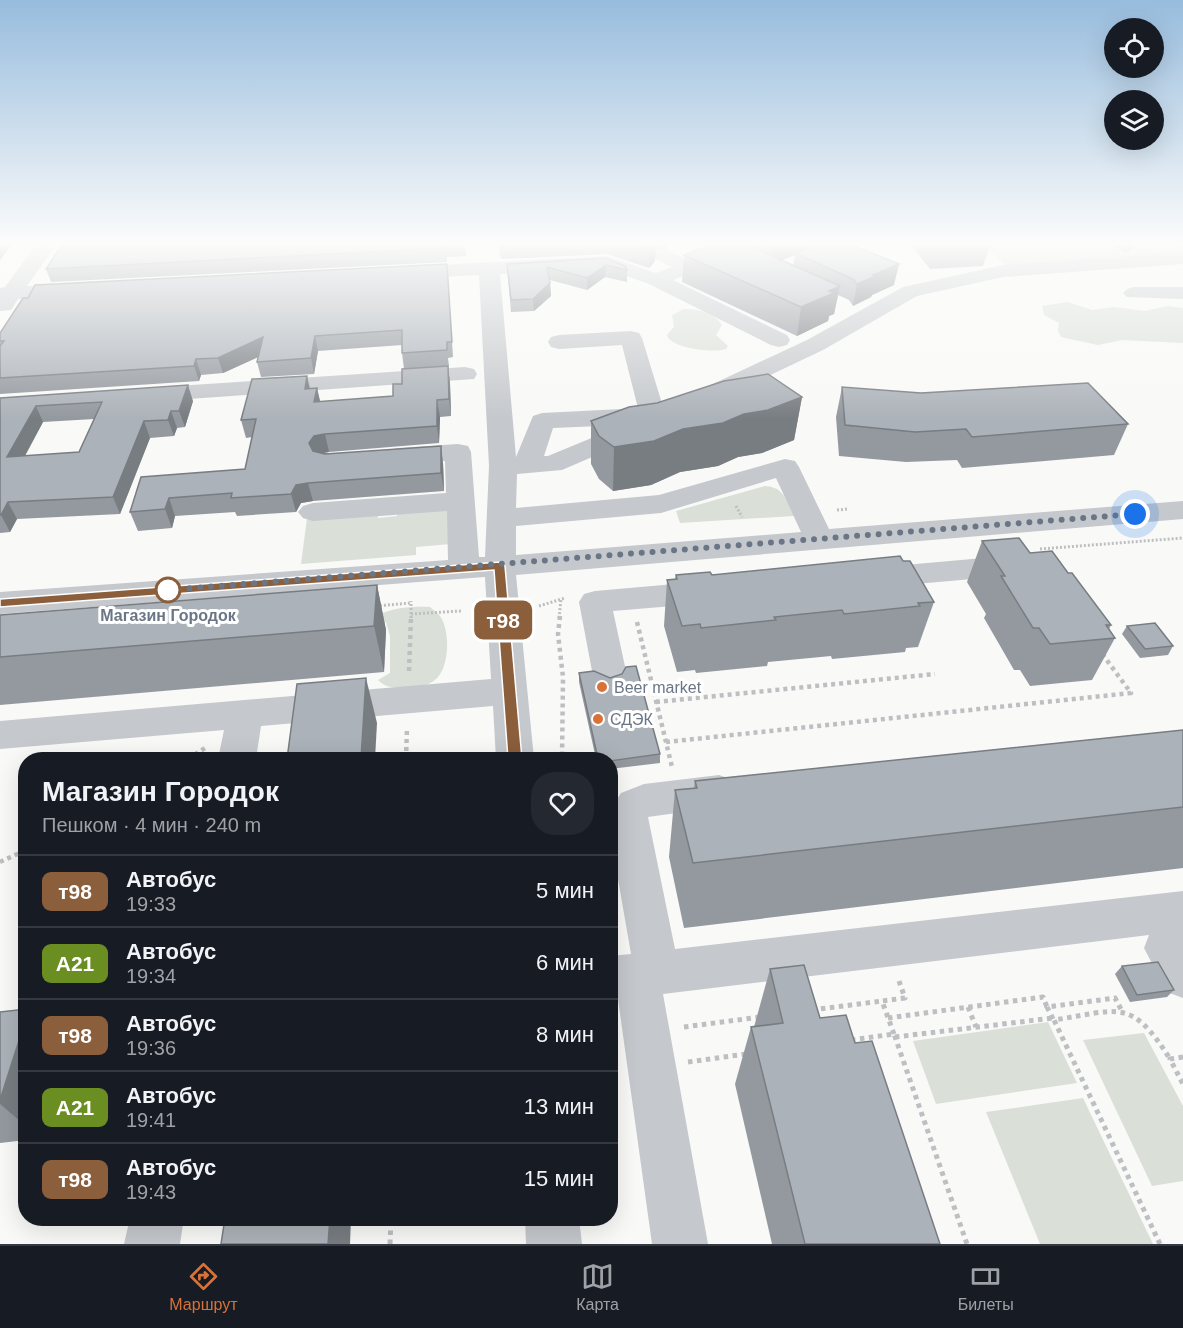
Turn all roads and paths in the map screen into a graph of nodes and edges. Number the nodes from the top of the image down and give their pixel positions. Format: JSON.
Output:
{"nodes":[{"id":1,"x":494,"y":303,"type":"edge"},
{"id":2,"x":703,"y":303,"type":"edge"},
{"id":3,"x":889,"y":303,"type":"edge"},
{"id":4,"x":779,"y":340,"type":"dead end"},
{"id":5,"x":560,"y":342,"type":"dead end"},
{"id":6,"x":465,"y":374,"type":"dead end"},
{"id":7,"x":119,"y":396,"type":"edge"},
{"id":8,"x":672,"y":412,"type":"junction"},
{"id":9,"x":622,"y":417,"type":"edge"},
{"id":10,"x":376,"y":458,"type":"edge"},
{"id":11,"x":515,"y":465,"type":"junction"},
{"id":12,"x":461,"y":501,"type":"junction"},
{"id":13,"x":1183,"y":510,"type":"edge"},
{"id":14,"x":313,"y":512,"type":"dead end"},
{"id":15,"x":500,"y":518,"type":"junction"},
{"id":16,"x":897,"y":533,"type":"junction"},
{"id":17,"x":819,"y":539,"type":"junction"},
{"id":18,"x":1037,"y":563,"type":"edge"},
{"id":19,"x":500,"y":566,"type":"junction"},
{"id":20,"x":464,"y":568,"type":"junction"},
{"id":21,"x":919,"y":573,"type":"junction"},
{"id":22,"x":838,"y":580,"type":"edge"},
{"id":23,"x":734,"y":590,"type":"edge"},
{"id":24,"x":0,"y":603,"type":"edge"},
{"id":25,"x":411,"y":603,"type":"dead end"},
{"id":26,"x":539,"y":606,"type":"dead end"},
{"id":27,"x":364,"y":607,"type":"edge"},
{"id":28,"x":461,"y":611,"type":"dead end"},
{"id":29,"x":638,"y":613,"type":"dead end"},
{"id":30,"x":411,"y":614,"type":"dead end"},
{"id":31,"x":1097,"y":646,"type":"edge"},
{"id":32,"x":609,"y":671,"type":"dead end"},
{"id":33,"x":935,"y":674,"type":"dead end"},
{"id":34,"x":510,"y":691,"type":"junction"},
{"id":35,"x":656,"y":702,"type":"junction"},
{"id":36,"x":245,"y":714,"type":"junction"},
{"id":37,"x":0,"y":735,"type":"edge"},
{"id":38,"x":238,"y":752,"type":"edge"},
{"id":39,"x":514,"y":752,"type":"edge"},
{"id":40,"x":562,"y":752,"type":"edge"},
{"id":41,"x":748,"y":788,"type":"edge"},
{"id":42,"x":18,"y":854,"type":"edge"},
{"id":43,"x":0,"y":862,"type":"edge"},
{"id":44,"x":1183,"y":911,"type":"edge"},
{"id":45,"x":886,"y":946,"type":"junction"},
{"id":46,"x":1183,"y":946,"type":"edge"},
{"id":47,"x":635,"y":975,"type":"edge"},
{"id":48,"x":1183,"y":976,"type":"edge"},
{"id":49,"x":882,"y":1001,"type":"junction"},
{"id":50,"x":968,"y":1007,"type":"junction"},
{"id":51,"x":1047,"y":1007,"type":"junction"},
{"id":52,"x":800,"y":1011,"type":"edge"},
{"id":53,"x":1122,"y":1011,"type":"junction"},
{"id":54,"x":766,"y":1016,"type":"dead end"},
{"id":55,"x":888,"y":1018,"type":"junction"},
{"id":56,"x":1053,"y":1019,"type":"junction"},
{"id":57,"x":976,"y":1027,"type":"junction"},
{"id":58,"x":895,"y":1036,"type":"junction"},
{"id":59,"x":849,"y":1040,"type":"edge"},
{"id":60,"x":662,"y":1047,"type":"junction"},
{"id":61,"x":758,"y":1052,"type":"edge"},
{"id":62,"x":1183,"y":1057,"type":"edge"},
{"id":63,"x":1170,"y":1059,"type":"junction"},
{"id":64,"x":1183,"y":1084,"type":"edge"},
{"id":65,"x":155,"y":1226,"type":"edge"},
{"id":66,"x":391,"y":1226,"type":"edge"},
{"id":67,"x":553,"y":1226,"type":"edge"},
{"id":68,"x":152,"y":1244,"type":"edge"},
{"id":69,"x":390,"y":1244,"type":"edge"},
{"id":70,"x":554,"y":1244,"type":"edge"},
{"id":71,"x":680,"y":1244,"type":"edge"},
{"id":72,"x":967,"y":1244,"type":"edge"},
{"id":73,"x":1160,"y":1244,"type":"edge"}],
"edges":[{"from":1,"to":11,"type":"street"},
{"from":2,"to":4,"type":"street"},
{"from":3,"to":8,"type":"street"},
{"from":5,"to":8,"type":"street"},
{"from":6,"to":7,"type":"street"},
{"from":8,"to":11,"type":"street"},
{"from":9,"to":11,"type":"street"},
{"from":10,"to":12,"type":"street"},
{"from":11,"to":15,"type":"street"},
{"from":12,"to":14,"type":"street"},
{"from":12,"to":20,"type":"street"},
{"from":13,"to":16,"type":"street"},
{"from":15,"to":17,"type":"street"},
{"from":15,"to":19,"type":"street"},
{"from":16,"to":17,"type":"street"},
{"from":16,"to":21,"type":"street"},
{"from":17,"to":19,"type":"street"},
{"from":18,"to":21,"type":"street"},
{"from":19,"to":20,"type":"street"},
{"from":19,"to":34,"type":"street"},
{"from":20,"to":24,"type":"street"},
{"from":21,"to":22,"type":"street"},
{"from":23,"to":32,"type":"street"},
{"from":25,"to":27,"type":"path"},
{"from":26,"to":40,"type":"path"},
{"from":28,"to":30,"type":"path"},
{"from":29,"to":35,"type":"path"},
{"from":31,"to":35,"type":"path"},
{"from":33,"to":35,"type":"path"},
{"from":34,"to":36,"type":"street"},
{"from":34,"to":39,"type":"street"},
{"from":36,"to":37,"type":"street"},
{"from":36,"to":38,"type":"street"},
{"from":41,"to":47,"type":"street"},
{"from":42,"to":43,"type":"path"},
{"from":44,"to":45,"type":"street"},
{"from":45,"to":47,"type":"street"},
{"from":45,"to":49,"type":"path"},
{"from":46,"to":48,"type":"street"},
{"from":47,"to":60,"type":"street"},
{"from":49,"to":52,"type":"path"},
{"from":49,"to":55,"type":"path"},
{"from":50,"to":51,"type":"path"},
{"from":50,"to":55,"type":"path"},
{"from":50,"to":57,"type":"path"},
{"from":51,"to":53,"type":"path"},
{"from":51,"to":56,"type":"path"},
{"from":53,"to":56,"type":"path"},
{"from":53,"to":63,"type":"path"},
{"from":54,"to":60,"type":"path"},
{"from":55,"to":58,"type":"path"},
{"from":56,"to":57,"type":"path"},
{"from":56,"to":73,"type":"path"},
{"from":57,"to":58,"type":"path"},
{"from":58,"to":59,"type":"path"},
{"from":58,"to":72,"type":"path"},
{"from":60,"to":61,"type":"path"},
{"from":60,"to":71,"type":"street"},
{"from":62,"to":63,"type":"path"},
{"from":63,"to":64,"type":"path"},
{"from":65,"to":68,"type":"street"},
{"from":66,"to":69,"type":"path"},
{"from":67,"to":70,"type":"street"}]}
